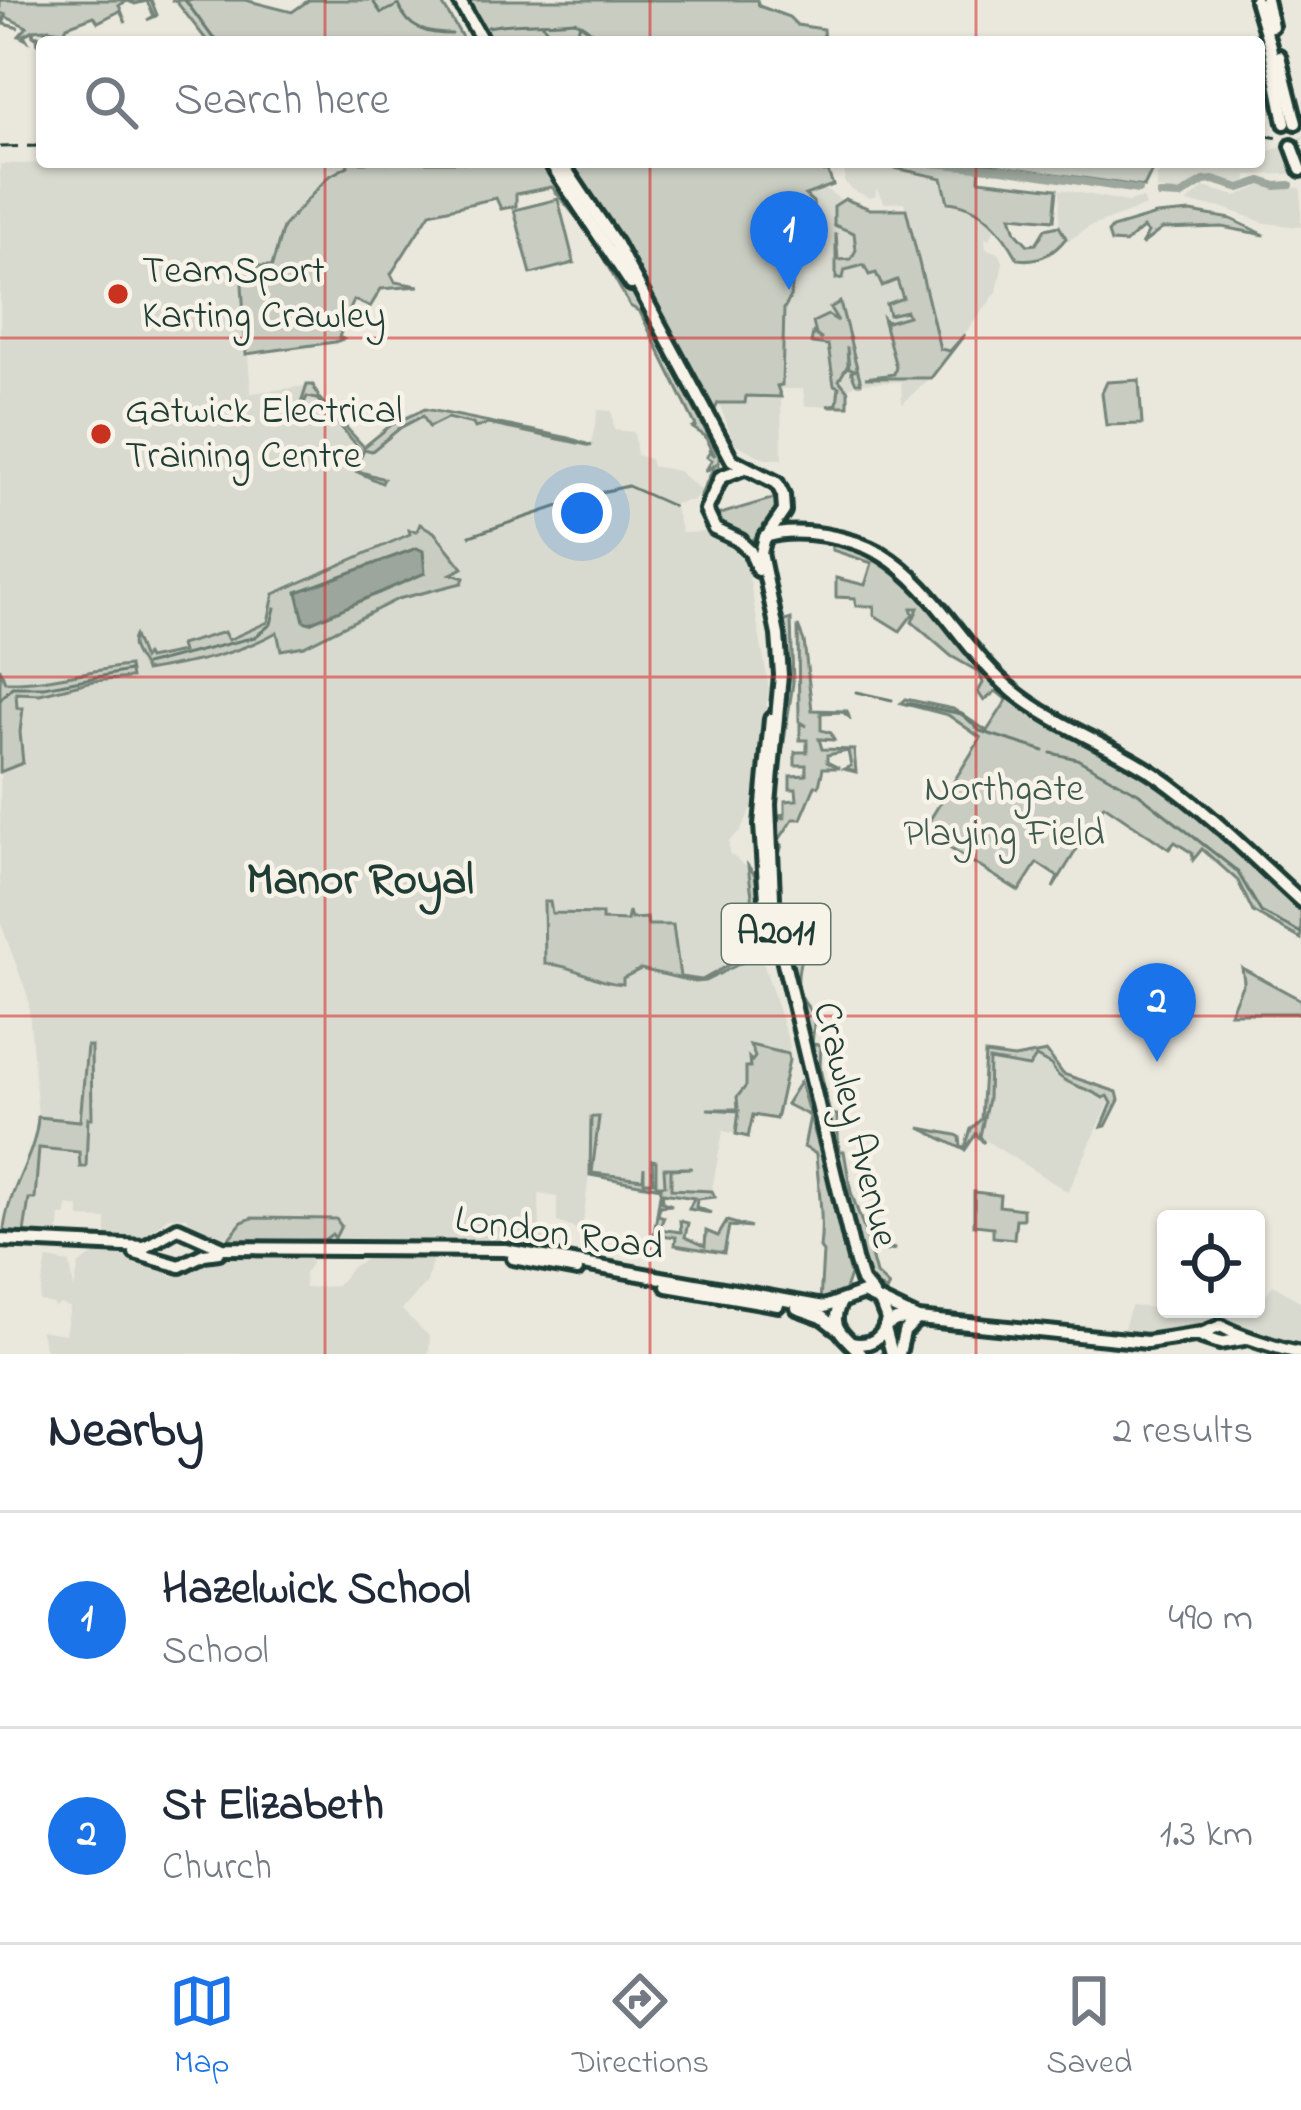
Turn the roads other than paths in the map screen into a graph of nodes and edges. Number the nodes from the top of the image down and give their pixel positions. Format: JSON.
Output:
{"nodes":[{"id":1,"x":456,"y":0,"type":"edge"},
{"id":2,"x":1256,"y":0,"type":"edge"},
{"id":3,"x":1266,"y":0,"type":"edge"},
{"id":4,"x":476,"y":36,"type":"edge"},
{"id":5,"x":1292,"y":146,"type":"dead end"},
{"id":6,"x":554,"y":168,"type":"edge"},
{"id":7,"x":565,"y":168,"type":"edge"},
{"id":8,"x":1301,"y":170,"type":"edge"},
{"id":9,"x":744,"y":468,"type":"junction"},
{"id":10,"x":713,"y":489,"type":"junction"},
{"id":11,"x":785,"y":507,"type":"junction"},
{"id":12,"x":811,"y":535,"type":"junction"},
{"id":13,"x":765,"y":536,"type":"junction"},
{"id":14,"x":738,"y":541,"type":"junction"},
{"id":15,"x":1301,"y":901,"type":"edge"},
{"id":16,"x":195,"y":1235,"type":"junction"},
{"id":17,"x":163,"y":1236,"type":"junction"},
{"id":18,"x":2,"y":1240,"type":"edge"},
{"id":19,"x":194,"y":1260,"type":"junction"},
{"id":20,"x":167,"y":1262,"type":"junction"},
{"id":21,"x":845,"y":1298,"type":"junction"},
{"id":22,"x":878,"y":1299,"type":"junction"},
{"id":23,"x":918,"y":1319,"type":"junction"},
{"id":24,"x":885,"y":1327,"type":"junction"},
{"id":25,"x":836,"y":1328,"type":"junction"},
{"id":26,"x":851,"y":1343,"type":"junction"},
{"id":27,"x":1286,"y":1353,"type":"edge"},
{"id":28,"x":861,"y":1354,"type":"edge"},
{"id":29,"x":895,"y":1354,"type":"edge"}],
"edges":[{"from":1,"to":4,"type":"main road"},
{"from":2,"to":3,"type":"main road"},
{"from":5,"to":8,"type":"main road"},
{"from":6,"to":10,"type":"main road"},
{"from":7,"to":9,"type":"main road"},
{"from":9,"to":10,"type":"main road"},
{"from":9,"to":11,"type":"main road"},
{"from":10,"to":14,"type":"main road"},
{"from":11,"to":12,"type":"main road"},
{"from":11,"to":13,"type":"main road"},
{"from":12,"to":13,"type":"main road"},
{"from":12,"to":15,"type":"main road"},
{"from":13,"to":14,"type":"main road"},
{"from":13,"to":22,"type":"main road","name":"Crawley Avenue","number":"A2011"},
{"from":14,"to":21,"type":"main road","name":"Crawley Avenue","number":"A2011"},
{"from":16,"to":17,"type":"main road"},
{"from":16,"to":19,"type":"main road"},
{"from":16,"to":21,"type":"main road","name":"London Road"},
{"from":17,"to":18,"type":"main road"},
{"from":17,"to":20,"type":"main road"},
{"from":18,"to":20,"type":"main road"},
{"from":19,"to":20,"type":"main road"},
{"from":19,"to":25,"type":"main road","name":"London Road"},
{"from":21,"to":22,"type":"main road"},
{"from":21,"to":25,"type":"main road"},
{"from":22,"to":23,"type":"main road"},
{"from":22,"to":24,"type":"main road"},
{"from":23,"to":24,"type":"main road"},
{"from":23,"to":27,"type":"main road"},
{"from":23,"to":29,"type":"main road"},
{"from":24,"to":26,"type":"main road"},
{"from":24,"to":29,"type":"main road"},
{"from":25,"to":26,"type":"main road"},
{"from":26,"to":28,"type":"main road"}]}
